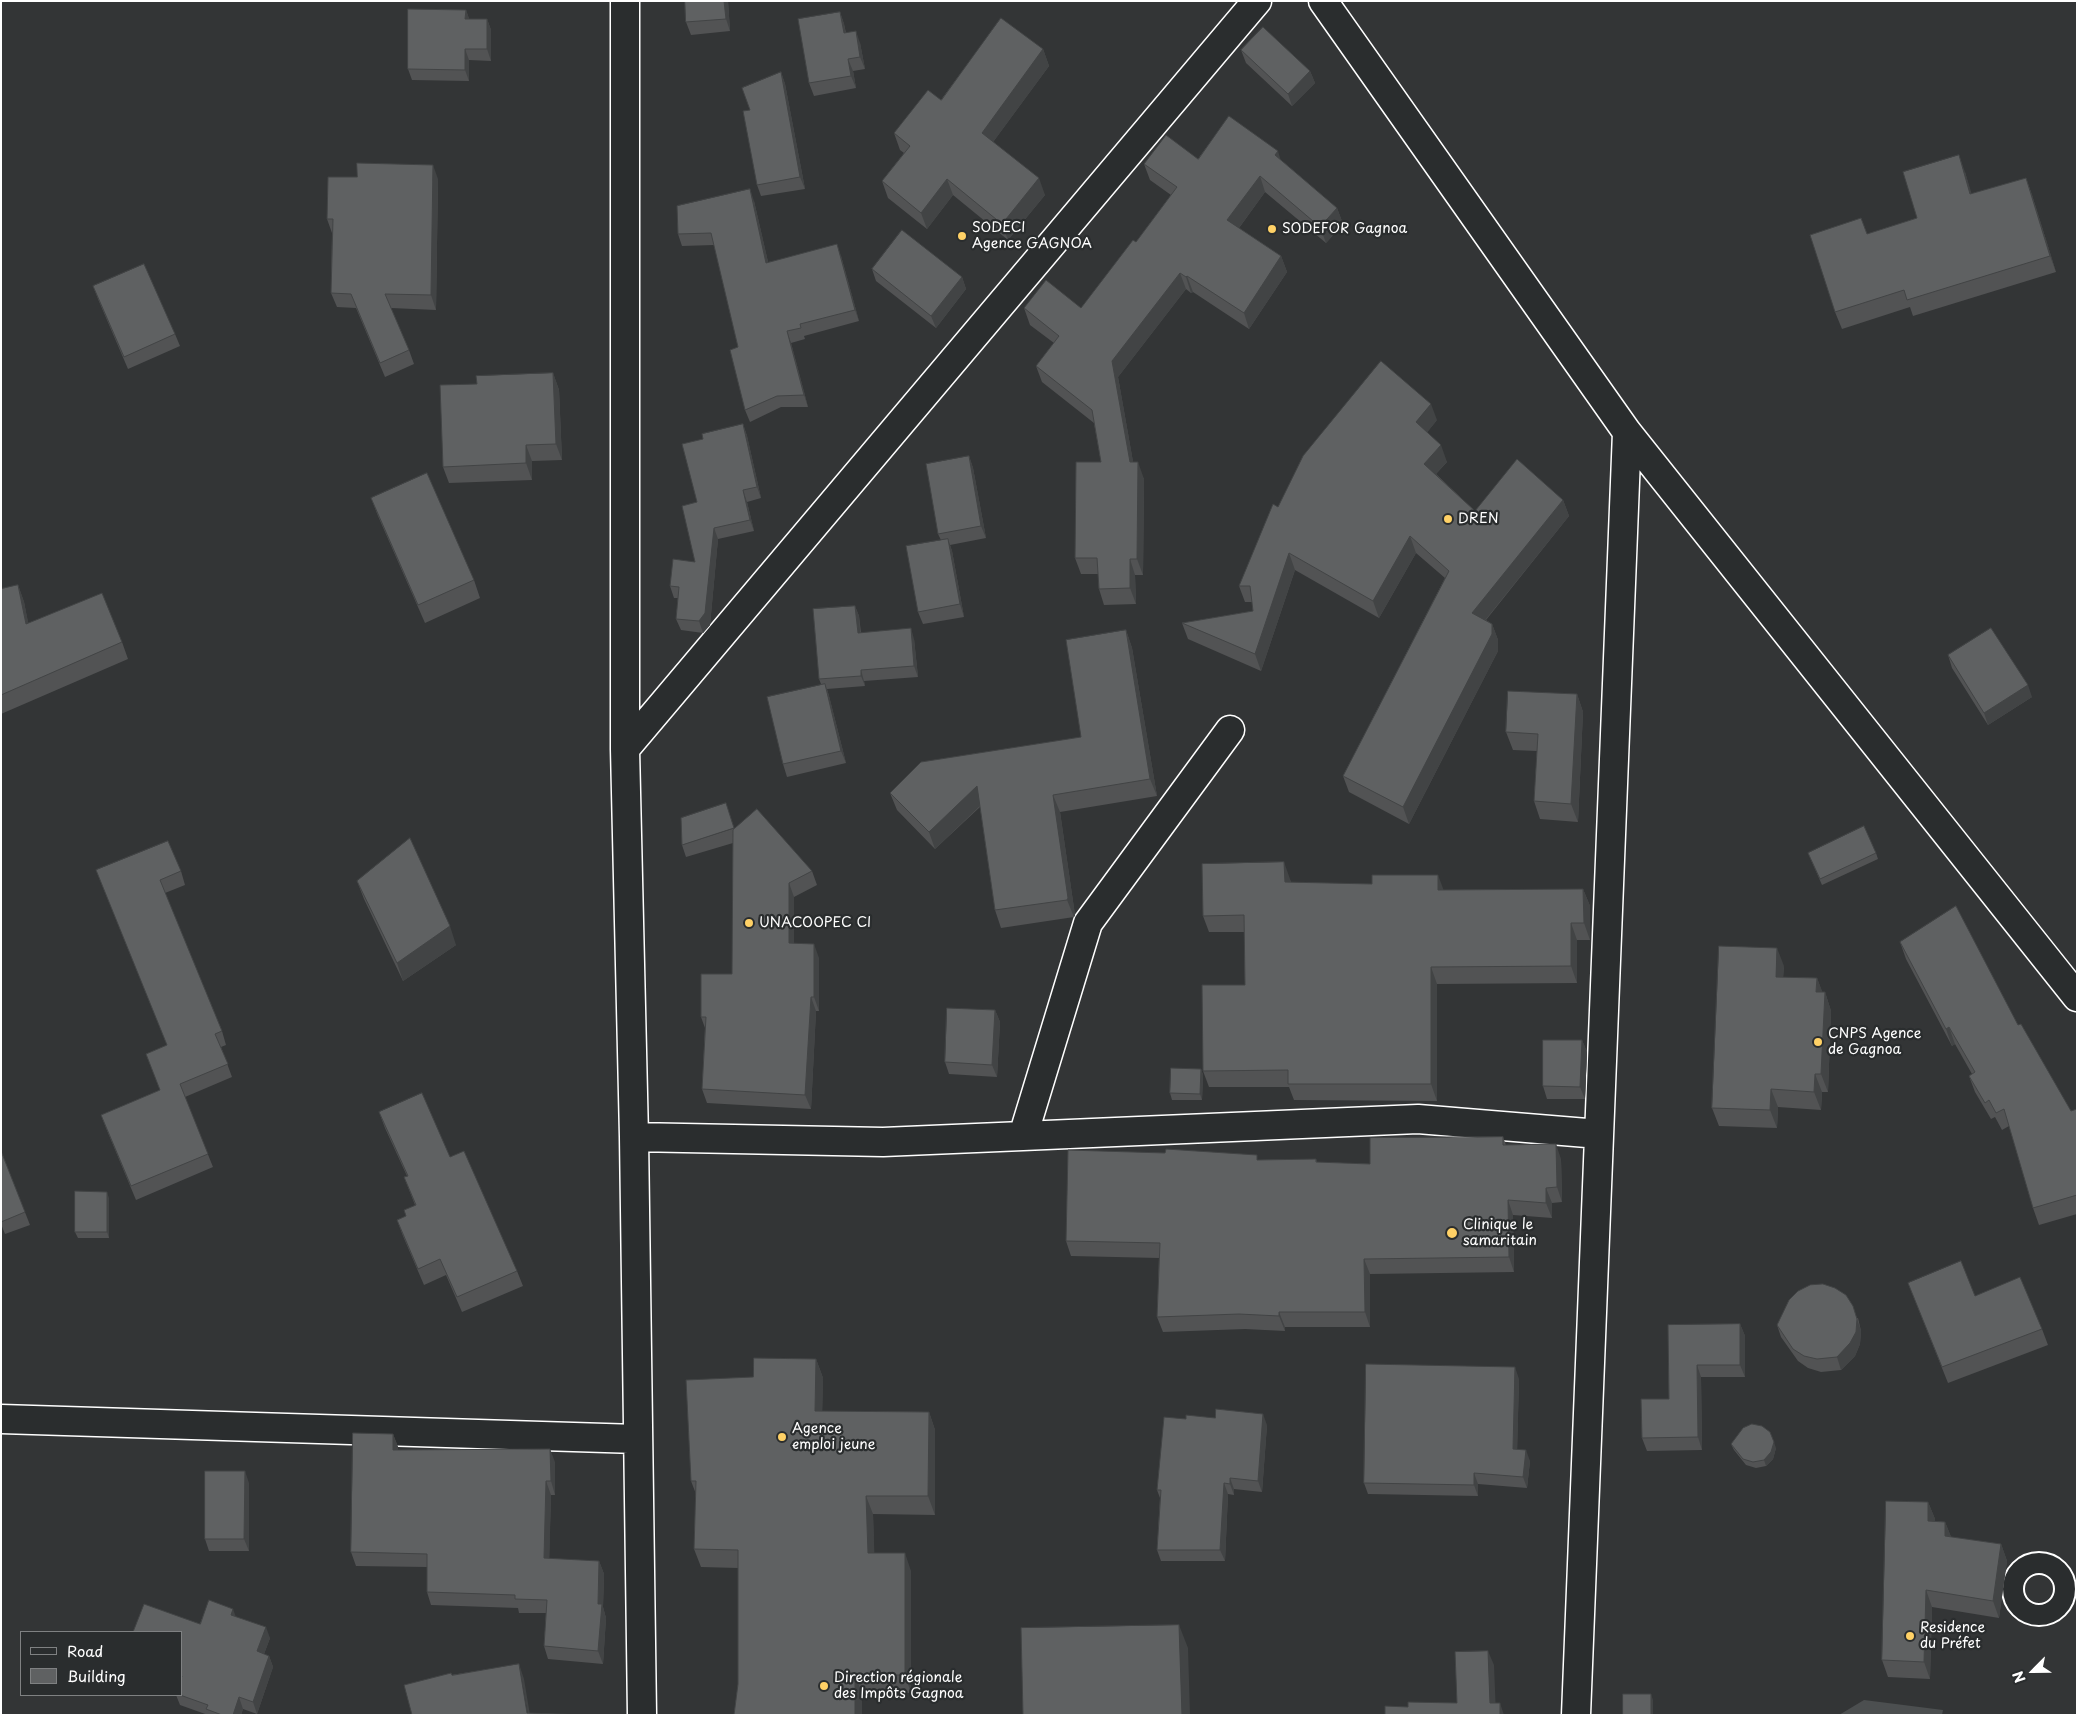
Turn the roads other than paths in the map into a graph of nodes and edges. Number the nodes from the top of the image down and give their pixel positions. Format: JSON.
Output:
{"nodes":[{"id":1,"x":626,"y":1,"type":"edge"},
{"id":2,"x":1257,"y":1,"type":"edge"},
{"id":3,"x":1322,"y":1,"type":"edge"},
{"id":4,"x":1628,"y":432,"type":"junction"},
{"id":5,"x":1230,"y":730,"type":"dead end"},
{"id":6,"x":625,"y":749,"type":"junction"},
{"id":7,"x":2077,"y":997,"type":"edge"},
{"id":8,"x":1599,"y":1134,"type":"junction"},
{"id":9,"x":1024,"y":1136,"type":"junction"},
{"id":10,"x":634,"y":1137,"type":"junction"},
{"id":11,"x":1,"y":1419,"type":"edge"},
{"id":12,"x":637,"y":1439,"type":"junction"},
{"id":13,"x":642,"y":1715,"type":"edge"},
{"id":14,"x":1576,"y":1715,"type":"edge"}],
"edges":[{"from":1,"to":6,"type":"street"},
{"from":2,"to":6,"type":"street"},
{"from":3,"to":4,"type":"street"},
{"from":4,"to":7,"type":"street"},
{"from":4,"to":8,"type":"street"},
{"from":5,"to":9,"type":"street"},
{"from":6,"to":10,"type":"street"},
{"from":8,"to":9,"type":"street"},
{"from":8,"to":14,"type":"street"},
{"from":9,"to":10,"type":"street"},
{"from":10,"to":12,"type":"street"},
{"from":11,"to":12,"type":"street"},
{"from":12,"to":13,"type":"street"}]}
